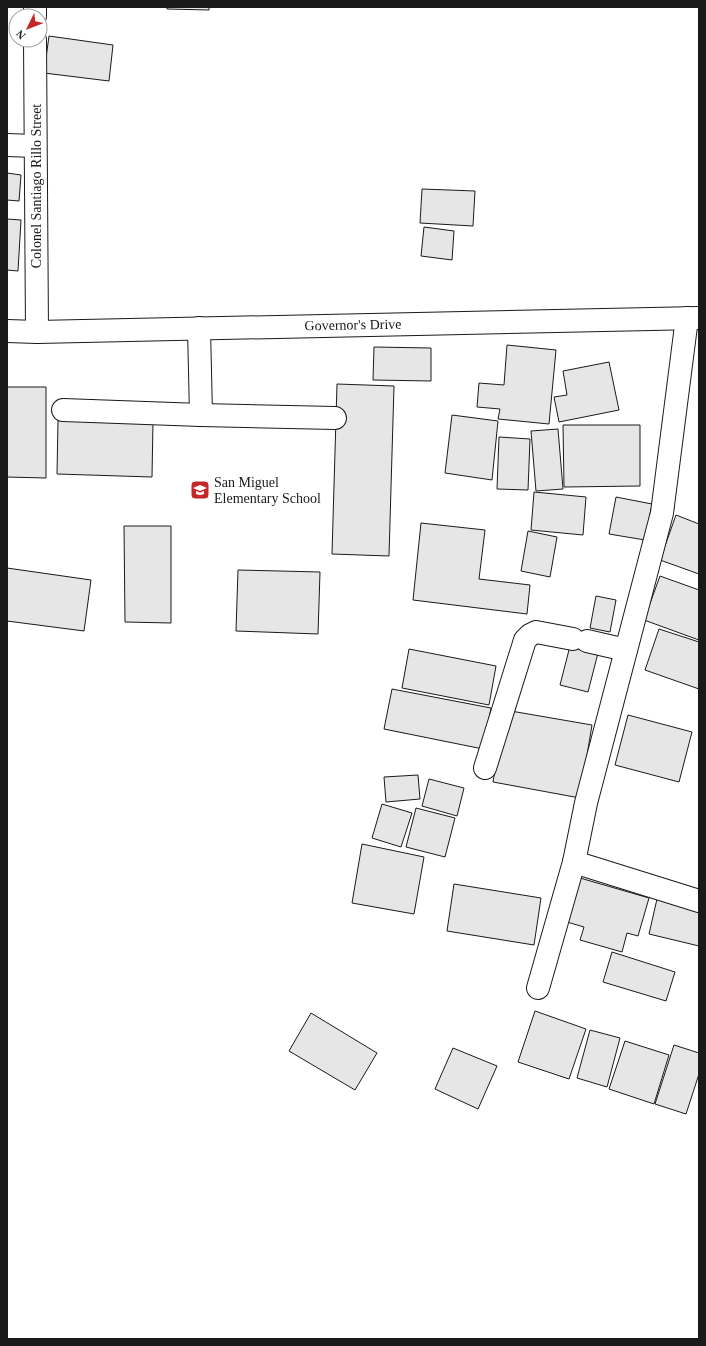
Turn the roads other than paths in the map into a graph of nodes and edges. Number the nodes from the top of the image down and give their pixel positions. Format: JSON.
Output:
{"nodes":[{"id":1,"x":35,"y":48,"type":"edge"},
{"id":2,"x":7,"y":145,"type":"edge"},
{"id":3,"x":35,"y":146,"type":"junction"},
{"id":4,"x":693,"y":318,"type":"edge"},
{"id":5,"x":199,"y":328,"type":"junction"},
{"id":6,"x":7,"y":331,"type":"edge"},
{"id":7,"x":37,"y":332,"type":"junction"},
{"id":8,"x":64,"y":410,"type":"dead end"},
{"id":9,"x":201,"y":415,"type":"junction"},
{"id":10,"x":335,"y":418,"type":"dead end"},
{"id":11,"x":626,"y":650,"type":"junction"},
{"id":12,"x":485,"y":768,"type":"dead end"},
{"id":13,"x":574,"y":862,"type":"junction"},
{"id":14,"x":699,"y":901,"type":"edge"},
{"id":15,"x":538,"y":988,"type":"dead end"}],
"edges":[{"from":1,"to":3,"type":"street","name":"Colonel Santiago Rillo Street"},
{"from":2,"to":3,"type":"street"},
{"from":3,"to":7,"type":"street","name":"Colonel Santiago Rillo Street"},
{"from":4,"to":5,"type":"street","name":"Governor's Drive"},
{"from":4,"to":11,"type":"street"},
{"from":5,"to":7,"type":"street","name":"Governor's Drive"},
{"from":5,"to":9,"type":"street"},
{"from":6,"to":7,"type":"street","name":"Governor's Drive"},
{"from":8,"to":9,"type":"street"},
{"from":9,"to":10,"type":"street"},
{"from":11,"to":12,"type":"street"},
{"from":11,"to":13,"type":"street"},
{"from":13,"to":14,"type":"street"},
{"from":13,"to":15,"type":"street"}]}
